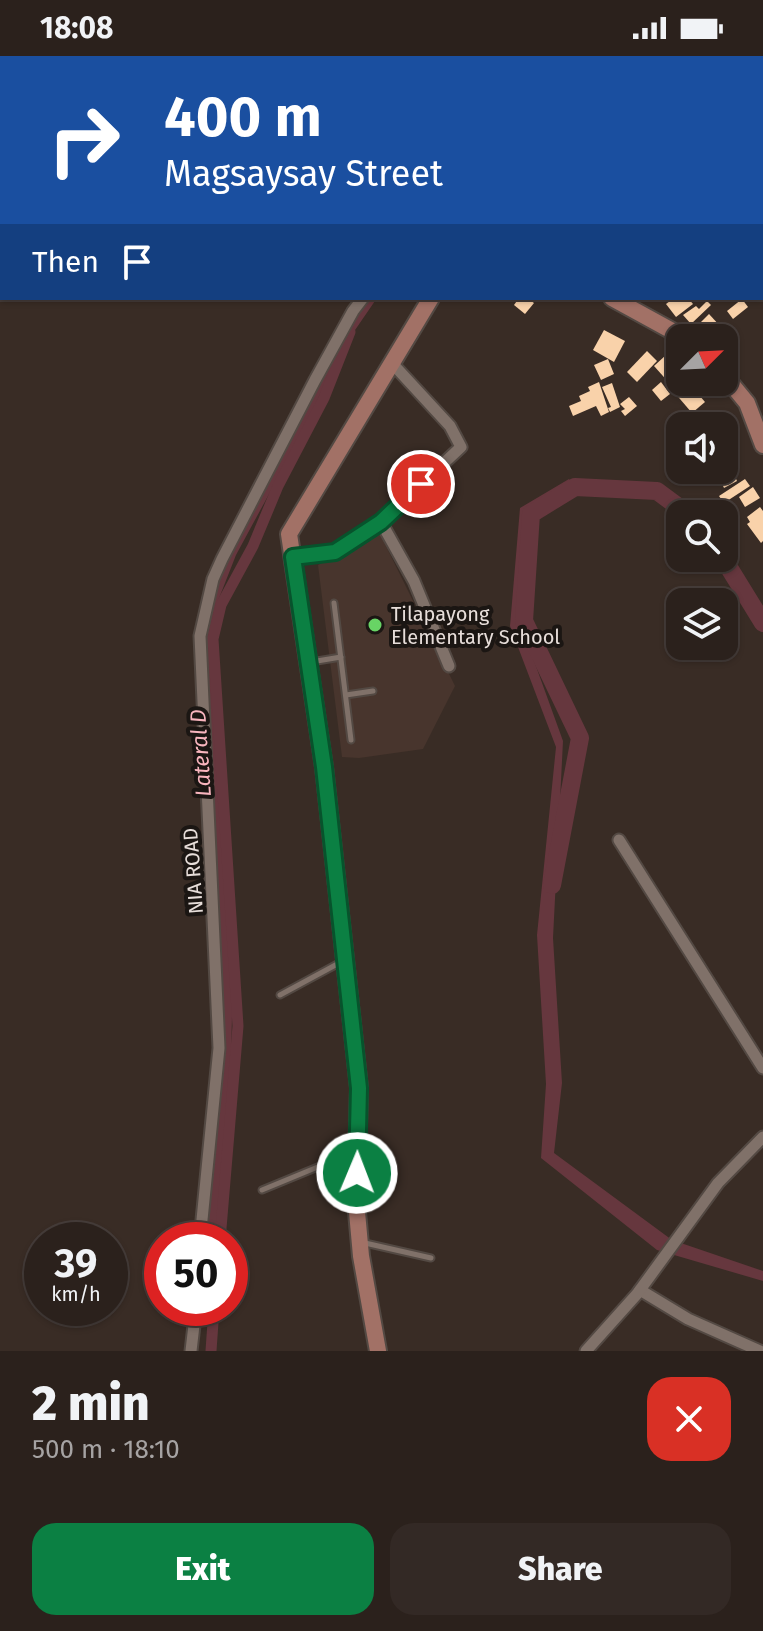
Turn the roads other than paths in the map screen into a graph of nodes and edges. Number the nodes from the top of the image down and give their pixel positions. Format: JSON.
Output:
{"nodes":[{"id":1,"x":361,"y":300,"type":"edge"},
{"id":2,"x":430,"y":300,"type":"edge"},
{"id":3,"x":616,"y":300,"type":"edge"},
{"id":4,"x":666,"y":328,"type":"edge"},
{"id":5,"x":391,"y":362,"type":"junction"},
{"id":6,"x":738,"y":392,"type":"edge"},
{"id":7,"x":763,"y":445,"type":"edge"},
{"id":8,"x":381,"y":522,"type":"junction"},
{"id":9,"x":293,"y":557,"type":"junction"},
{"id":10,"x":334,"y":603,"type":"dead end"},
{"id":11,"x":341,"y":657,"type":"junction"},
{"id":12,"x":310,"y":662,"type":"junction"},
{"id":13,"x":449,"y":666,"type":"dead end"},
{"id":14,"x":373,"y":691,"type":"dead end"},
{"id":15,"x":346,"y":695,"type":"junction"},
{"id":16,"x":351,"y":740,"type":"dead end"},
{"id":17,"x":619,"y":840,"type":"dead end"},
{"id":18,"x":345,"y":959,"type":"junction"},
{"id":19,"x":280,"y":995,"type":"dead end"},
{"id":20,"x":763,"y":1068,"type":"edge"},
{"id":21,"x":763,"y":1137,"type":"edge"},
{"id":22,"x":358,"y":1145,"type":"junction"},
{"id":23,"x":262,"y":1190,"type":"dead end"},
{"id":24,"x":202,"y":1222,"type":"edge"},
{"id":25,"x":360,"y":1242,"type":"junction"},
{"id":26,"x":431,"y":1258,"type":"dead end"},
{"id":27,"x":640,"y":1290,"type":"junction"},
{"id":28,"x":194,"y":1326,"type":"edge"},
{"id":29,"x":191,"y":1351,"type":"edge"},
{"id":30,"x":378,"y":1351,"type":"edge"},
{"id":31,"x":586,"y":1351,"type":"edge"},
{"id":32,"x":760,"y":1351,"type":"edge"}],
"edges":[{"from":1,"to":24,"type":"street","name":"NIA ROAD"},
{"from":2,"to":5,"type":"main road"},
{"from":3,"to":4,"type":"main road"},
{"from":5,"to":8,"type":"street"},
{"from":5,"to":9,"type":"main road"},
{"from":6,"to":7,"type":"main road"},
{"from":8,"to":9,"type":"street"},
{"from":8,"to":13,"type":"street"},
{"from":9,"to":12,"type":"main road"},
{"from":10,"to":11,"type":"lane"},
{"from":11,"to":12,"type":"lane"},
{"from":11,"to":15,"type":"lane"},
{"from":12,"to":18,"type":"main road"},
{"from":14,"to":15,"type":"lane"},
{"from":15,"to":16,"type":"lane"},
{"from":17,"to":20,"type":"street"},
{"from":18,"to":19,"type":"lane"},
{"from":18,"to":22,"type":"main road"},
{"from":21,"to":27,"type":"street"},
{"from":22,"to":23,"type":"lane"},
{"from":22,"to":25,"type":"main road"},
{"from":25,"to":26,"type":"lane"},
{"from":25,"to":30,"type":"main road"},
{"from":27,"to":31,"type":"street"},
{"from":27,"to":32,"type":"street"},
{"from":28,"to":29,"type":"street"}]}
